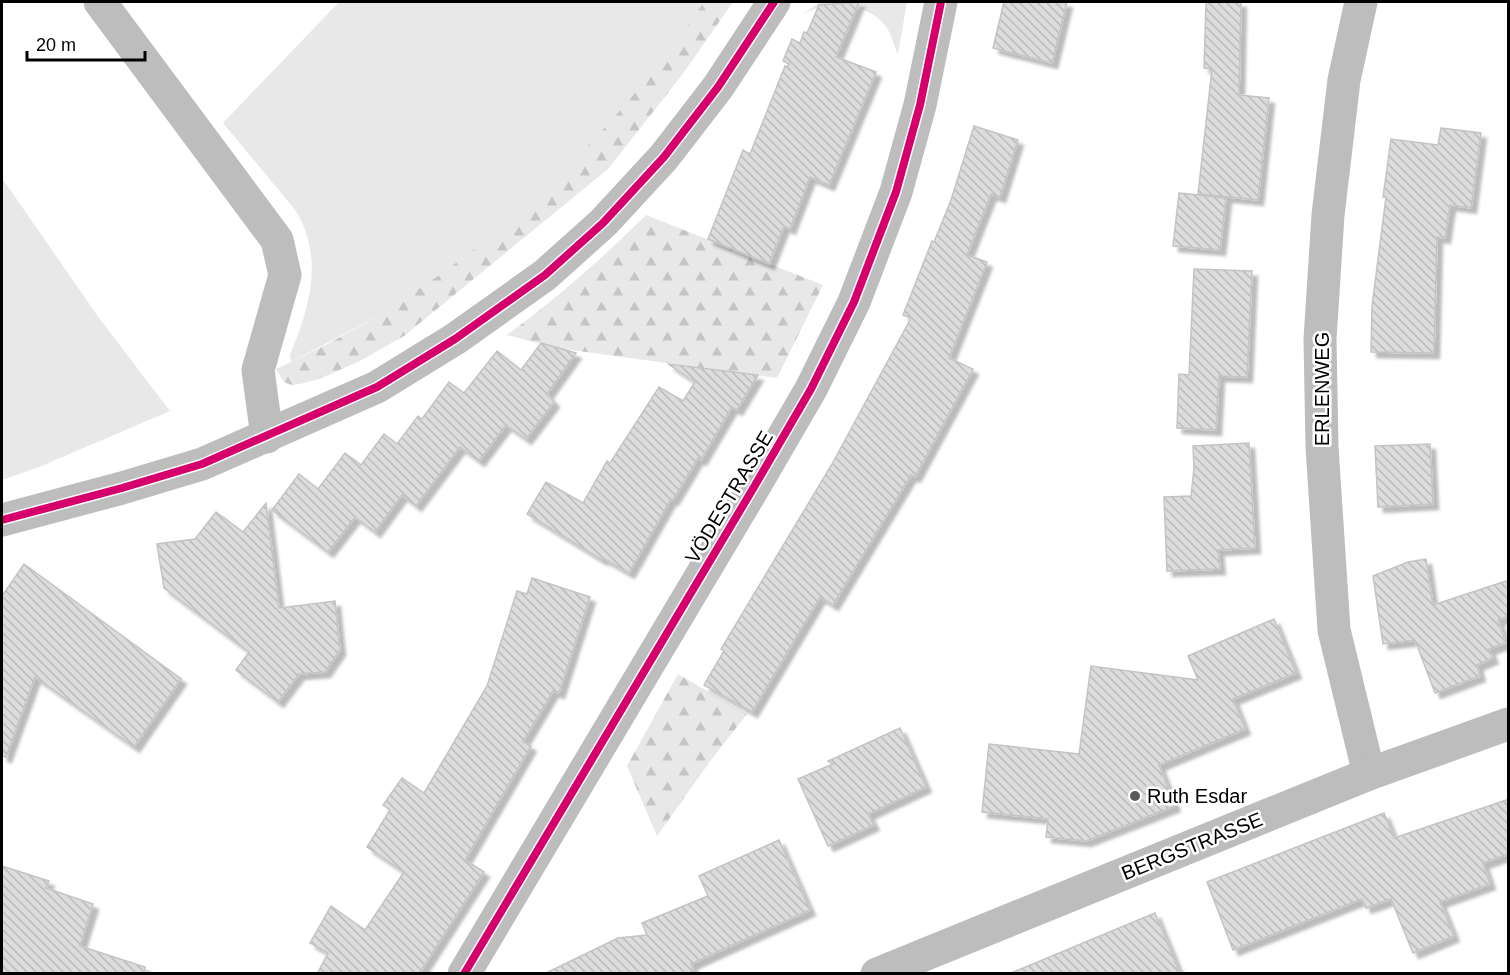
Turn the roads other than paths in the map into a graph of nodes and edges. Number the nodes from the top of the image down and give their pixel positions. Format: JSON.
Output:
{"nodes":[{"id":1,"x":100,"y":2,"type":"edge"},
{"id":2,"x":774,"y":2,"type":"edge"},
{"id":3,"x":941,"y":2,"type":"edge"},
{"id":4,"x":1361,"y":2,"type":"edge"},
{"id":5,"x":267,"y":437,"type":"junction"},
{"id":6,"x":2,"y":520,"type":"edge"},
{"id":7,"x":1509,"y":724,"type":"edge"},
{"id":8,"x":1368,"y":774,"type":"junction"},
{"id":9,"x":464,"y":974,"type":"edge"},
{"id":10,"x":877,"y":974,"type":"edge"}],
"edges":[{"from":1,"to":5,"type":"street"},
{"from":2,"to":5,"type":"street"},
{"from":3,"to":9,"type":"street","name":"VÖDESTRASSE"},
{"from":4,"to":8,"type":"street","name":"ERLENWEG"},
{"from":5,"to":6,"type":"street"},
{"from":7,"to":8,"type":"street","name":"BERGSTRASSE"},
{"from":8,"to":10,"type":"street","name":"BERGSTRASSE"}]}
